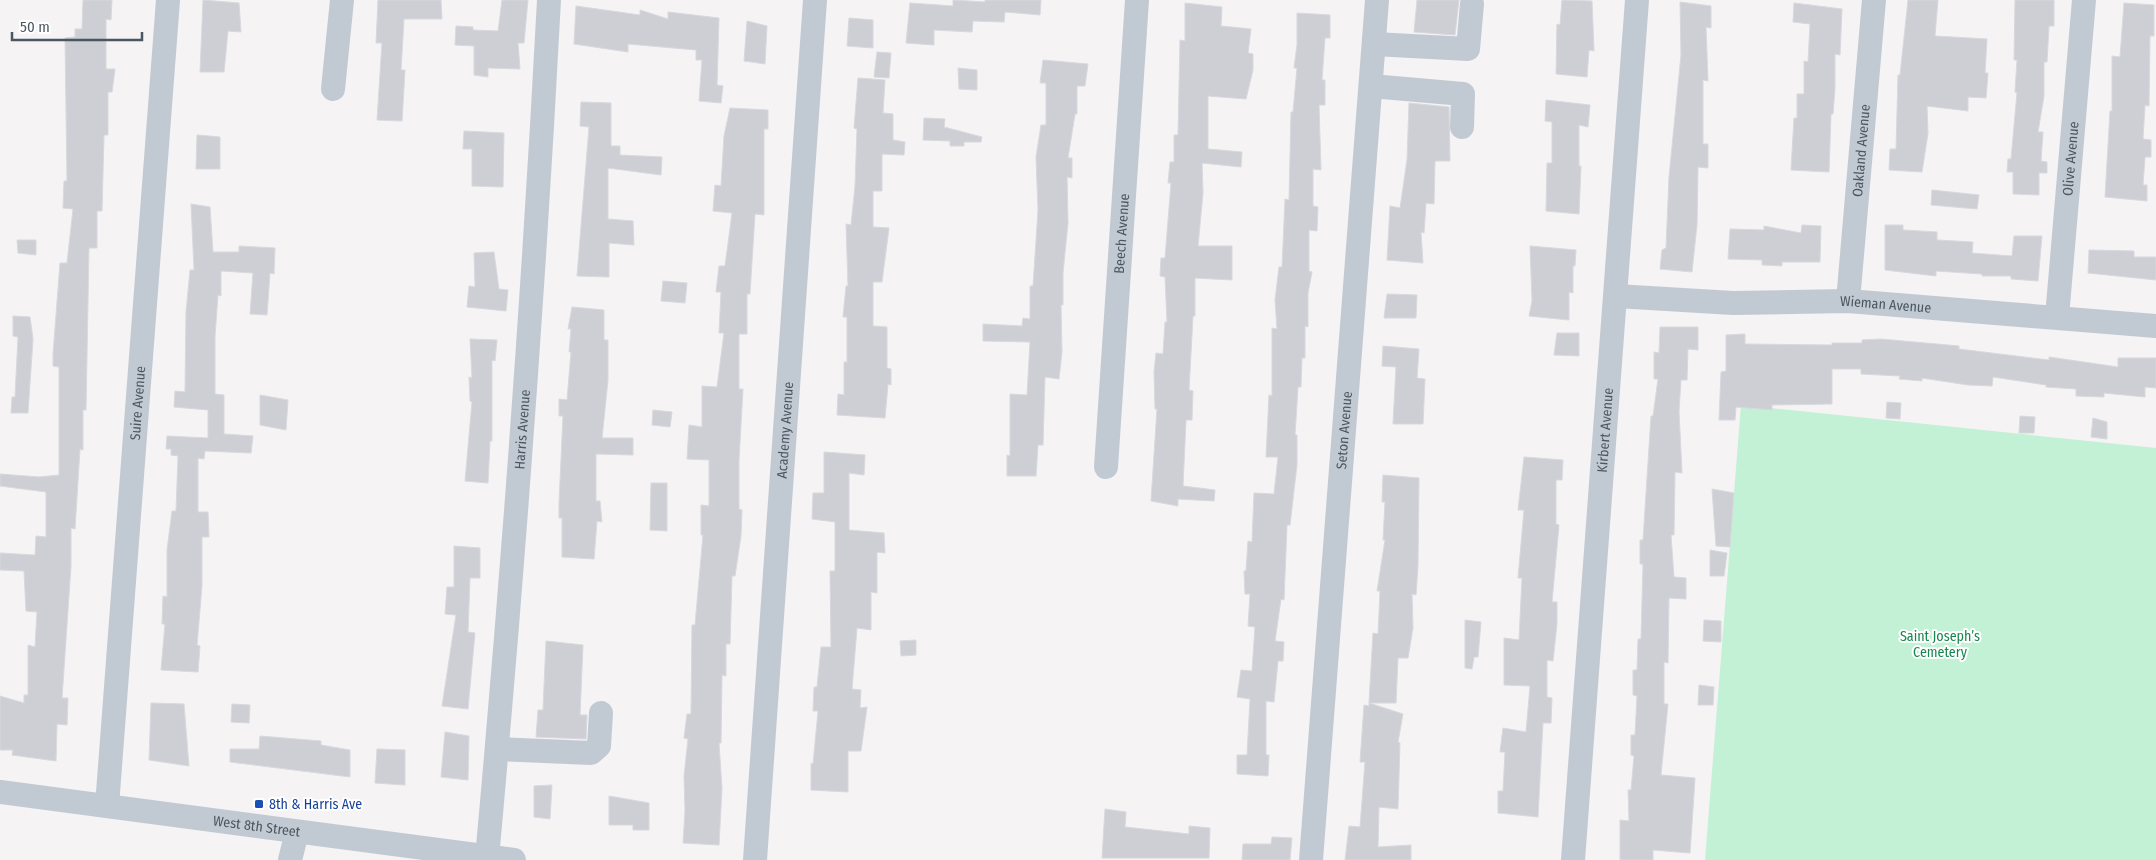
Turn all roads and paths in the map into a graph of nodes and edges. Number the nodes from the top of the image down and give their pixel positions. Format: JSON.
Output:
{"nodes":[{"id":1,"x":168,"y":0,"type":"edge"},
{"id":2,"x":342,"y":0,"type":"edge"},
{"id":3,"x":549,"y":0,"type":"edge"},
{"id":4,"x":815,"y":0,"type":"edge"},
{"id":5,"x":1137,"y":0,"type":"edge"},
{"id":6,"x":1377,"y":0,"type":"edge"},
{"id":7,"x":1637,"y":0,"type":"edge"},
{"id":8,"x":1874,"y":0,"type":"edge"},
{"id":9,"x":2084,"y":0,"type":"edge"},
{"id":10,"x":1472,"y":4,"type":"dead end"},
{"id":11,"x":1374,"y":44,"type":"junction"},
{"id":12,"x":1370,"y":86,"type":"junction"},
{"id":13,"x":333,"y":89,"type":"dead end"},
{"id":14,"x":1462,"y":126,"type":"dead end"},
{"id":15,"x":1616,"y":296,"type":"junction"},
{"id":16,"x":1848,"y":301,"type":"junction"},
{"id":17,"x":2057,"y":317,"type":"junction"},
{"id":18,"x":2156,"y":326,"type":"edge"},
{"id":19,"x":1106,"y":467,"type":"dead end"},
{"id":20,"x":601,"y":713,"type":"dead end"},
{"id":21,"x":497,"y":749,"type":"junction"},
{"id":22,"x":0,"y":792,"type":"edge"},
{"id":23,"x":107,"y":806,"type":"junction"},
{"id":24,"x":297,"y":832,"type":"junction"},
{"id":25,"x":487,"y":858,"type":"junction"},
{"id":26,"x":290,"y":860,"type":"edge"},
{"id":27,"x":514,"y":860,"type":"edge"},
{"id":28,"x":755,"y":860,"type":"edge"},
{"id":29,"x":1311,"y":860,"type":"edge"},
{"id":30,"x":1573,"y":860,"type":"edge"}],
"edges":[{"from":1,"to":23,"type":"street","name":"Suire Avenue"},
{"from":2,"to":13,"type":"street"},
{"from":3,"to":21,"type":"street","name":"Harris Avenue"},
{"from":4,"to":28,"type":"street","name":"Academy Avenue"},
{"from":5,"to":19,"type":"street","name":"Beech Avenue"},
{"from":6,"to":11,"type":"street","name":"Seton Avenue"},
{"from":7,"to":15,"type":"street","name":"Kirbert Avenue"},
{"from":8,"to":16,"type":"street","name":"Oakland Avenue"},
{"from":9,"to":17,"type":"street","name":"Olive Avenue"},
{"from":10,"to":11,"type":"street"},
{"from":11,"to":12,"type":"street","name":"Seton Avenue"},
{"from":12,"to":14,"type":"street"},
{"from":12,"to":29,"type":"street","name":"Seton Avenue"},
{"from":15,"to":16,"type":"street","name":"Wieman Avenue"},
{"from":15,"to":30,"type":"street","name":"Kirbert Avenue"},
{"from":16,"to":17,"type":"street","name":"Wieman Avenue"},
{"from":17,"to":18,"type":"street","name":"Wieman Avenue"},
{"from":20,"to":21,"type":"street"},
{"from":21,"to":25,"type":"street","name":"Harris Avenue"},
{"from":22,"to":23,"type":"street","name":"West 8th Street"},
{"from":23,"to":24,"type":"street","name":"West 8th Street"},
{"from":24,"to":25,"type":"street","name":"West 8th Street"},
{"from":24,"to":26,"type":"street"},
{"from":25,"to":27,"type":"street","name":"West 8th Street"}]}
